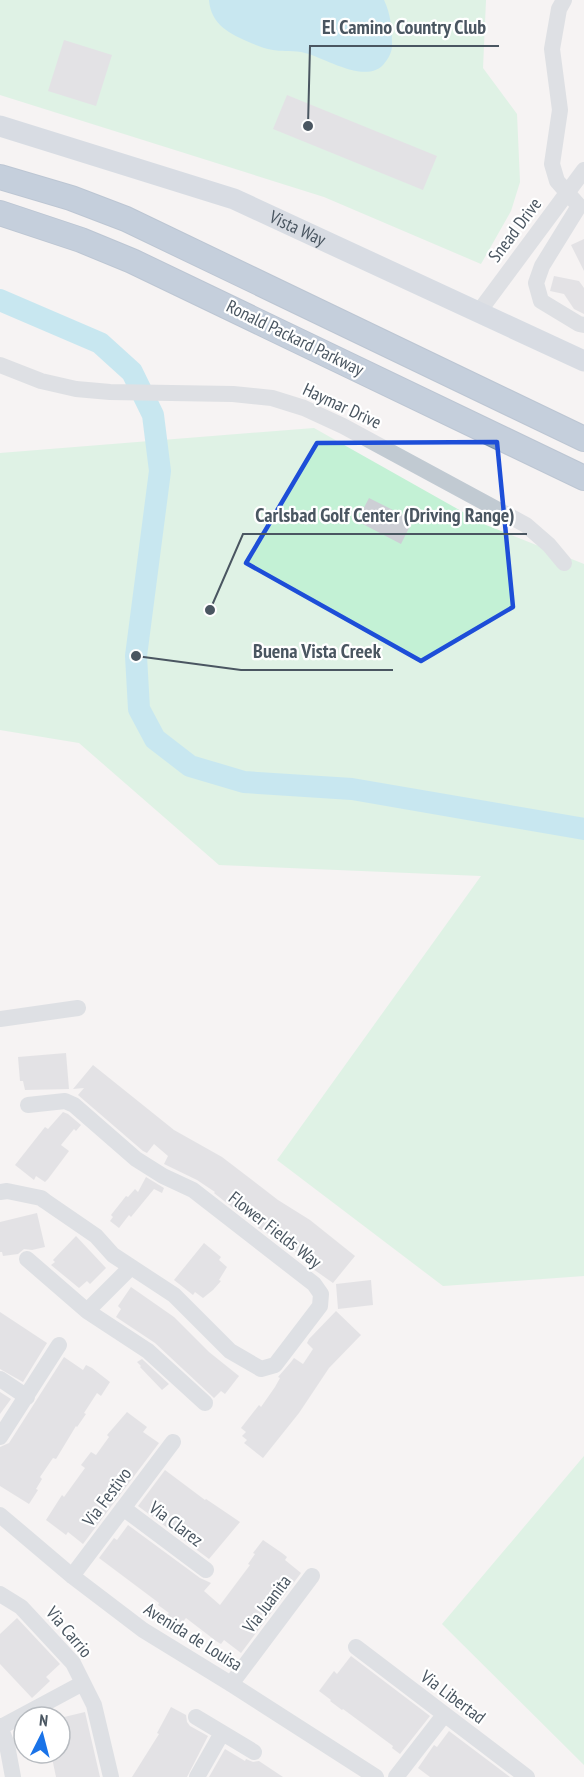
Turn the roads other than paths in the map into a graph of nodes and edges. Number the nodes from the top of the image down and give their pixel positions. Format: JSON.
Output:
{"nodes":[{"id":1,"x":564,"y":0,"type":"edge"},
{"id":2,"x":0,"y":126,"type":"edge"},
{"id":3,"x":584,"y":170,"type":"edge"},
{"id":4,"x":0,"y":177,"type":"edge"},
{"id":5,"x":567,"y":193,"type":"junction"},
{"id":6,"x":0,"y":213,"type":"edge"},
{"id":7,"x":478,"y":313,"type":"junction"},
{"id":8,"x":584,"y":325,"type":"edge"},
{"id":9,"x":584,"y":361,"type":"edge"},
{"id":10,"x":0,"y":365,"type":"edge"},
{"id":11,"x":584,"y":439,"type":"edge"},
{"id":12,"x":584,"y":478,"type":"edge"},
{"id":13,"x":564,"y":563,"type":"dead end"},
{"id":14,"x":78,"y":1008,"type":"dead end"},
{"id":15,"x":0,"y":1019,"type":"edge"},
{"id":16,"x":28,"y":1105,"type":"dead end"},
{"id":17,"x":0,"y":1192,"type":"edge"},
{"id":18,"x":27,"y":1259,"type":"dead end"},
{"id":19,"x":131,"y":1267,"type":"junction"},
{"id":20,"x":87,"y":1311,"type":"junction"},
{"id":21,"x":59,"y":1345,"type":"dead end"},
{"id":22,"x":0,"y":1379,"type":"edge"},
{"id":23,"x":27,"y":1397,"type":"junction"},
{"id":24,"x":205,"y":1402,"type":"dead end"},
{"id":25,"x":0,"y":1437,"type":"edge"},
{"id":26,"x":173,"y":1442,"type":"dead end"},
{"id":27,"x":123,"y":1508,"type":"junction"},
{"id":28,"x":0,"y":1515,"type":"edge"},
{"id":29,"x":206,"y":1570,"type":"dead end"},
{"id":30,"x":72,"y":1576,"type":"junction"},
{"id":31,"x":312,"y":1576,"type":"dead end"},
{"id":32,"x":0,"y":1594,"type":"edge"},
{"id":33,"x":356,"y":1647,"type":"dead end"},
{"id":34,"x":83,"y":1683,"type":"junction"},
{"id":35,"x":231,"y":1684,"type":"junction"},
{"id":36,"x":444,"y":1715,"type":"junction"},
{"id":37,"x":195,"y":1717,"type":"dead end"},
{"id":38,"x":0,"y":1726,"type":"edge"},
{"id":39,"x":222,"y":1733,"type":"junction"},
{"id":40,"x":254,"y":1752,"type":"dead end"},
{"id":41,"x":13,"y":1777,"type":"edge"},
{"id":42,"x":111,"y":1777,"type":"edge"},
{"id":43,"x":197,"y":1777,"type":"edge"},
{"id":44,"x":376,"y":1777,"type":"edge"},
{"id":45,"x":396,"y":1777,"type":"edge"},
{"id":46,"x":527,"y":1777,"type":"edge"}],
"edges":[{"from":1,"to":5,"type":"street"},
{"from":2,"to":7,"type":"main road","name":"Vista Way"},
{"from":3,"to":5,"type":"street","name":"Snead Drive"},
{"from":4,"to":11,"type":"highway","name":"Ronald Packard Parkway"},
{"from":5,"to":7,"type":"street","name":"Snead Drive"},
{"from":5,"to":8,"type":"street"},
{"from":6,"to":12,"type":"highway","name":"Ronald Packard Parkway"},
{"from":7,"to":9,"type":"main road","name":"Vista Way"},
{"from":10,"to":13,"type":"street","name":"Haymar Drive"},
{"from":14,"to":15,"type":"street"},
{"from":16,"to":19,"type":"street","name":"Flower Fields Way"},
{"from":17,"to":19,"type":"street","name":"Flower Fields Way"},
{"from":18,"to":20,"type":"street"},
{"from":19,"to":20,"type":"street"},
{"from":20,"to":24,"type":"street"},
{"from":21,"to":23,"type":"street"},
{"from":22,"to":23,"type":"street"},
{"from":23,"to":25,"type":"street"},
{"from":26,"to":27,"type":"street","name":"Via Festivo"},
{"from":27,"to":29,"type":"street","name":"Via Clarez"},
{"from":27,"to":30,"type":"street","name":"Via Festivo"},
{"from":28,"to":30,"type":"street","name":"Avenida de Louisa"},
{"from":30,"to":35,"type":"street","name":"Avenida de Louisa"},
{"from":31,"to":35,"type":"street","name":"Via Juanita"},
{"from":32,"to":34,"type":"street","name":"Via Carrio"},
{"from":33,"to":36,"type":"street","name":"Via Libertad"},
{"from":34,"to":38,"type":"street"},
{"from":34,"to":42,"type":"street","name":"Via Carrio"},
{"from":35,"to":44,"type":"street","name":"Avenida de Louisa"},
{"from":36,"to":45,"type":"street"},
{"from":36,"to":46,"type":"street","name":"Via Libertad"},
{"from":37,"to":39,"type":"street"},
{"from":38,"to":41,"type":"street"},
{"from":39,"to":40,"type":"street"},
{"from":39,"to":43,"type":"street"}]}
